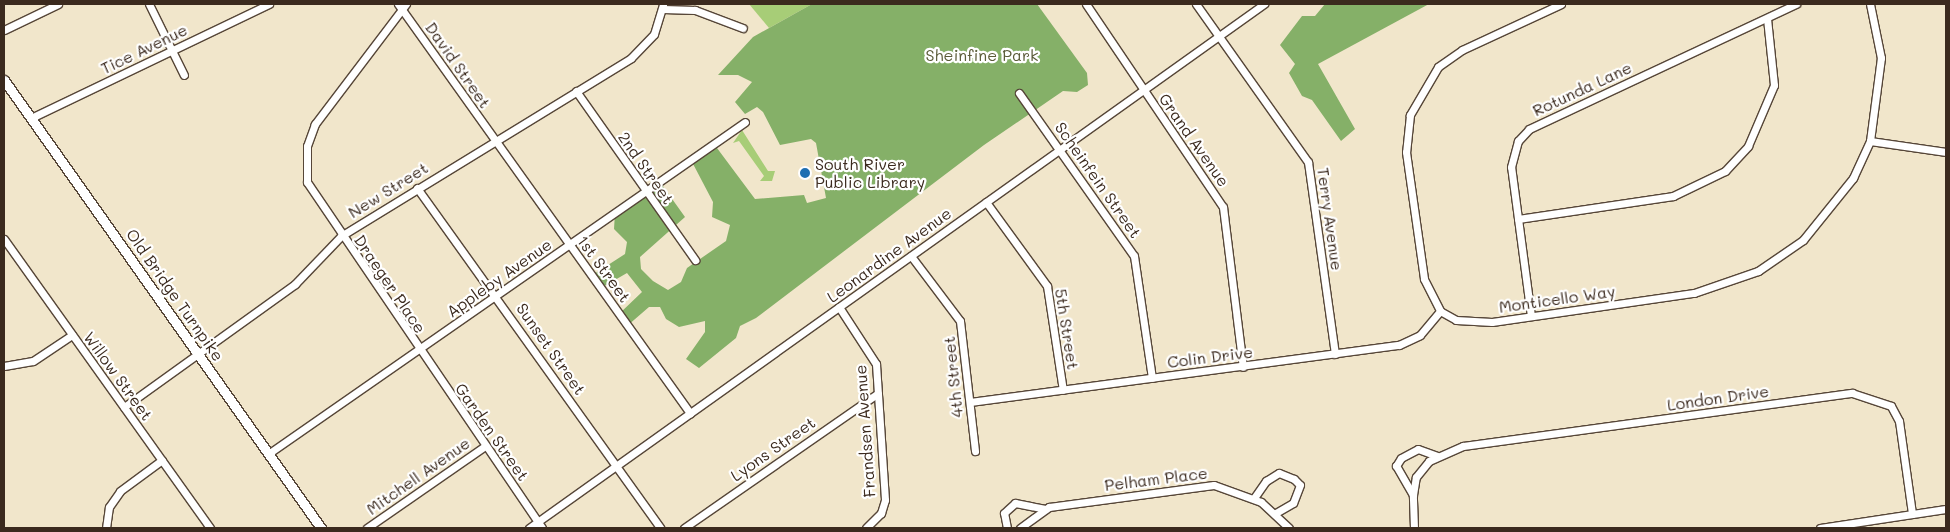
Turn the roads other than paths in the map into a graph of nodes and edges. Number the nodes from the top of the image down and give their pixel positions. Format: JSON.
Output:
{"nodes":[{"id":1,"x":58,"y":4,"type":"edge"},
{"id":2,"x":149,"y":4,"type":"edge"},
{"id":3,"x":269,"y":4,"type":"edge"},
{"id":4,"x":1086,"y":4,"type":"edge"},
{"id":5,"x":1196,"y":4,"type":"edge"},
{"id":6,"x":1264,"y":4,"type":"edge"},
{"id":7,"x":1561,"y":4,"type":"edge"},
{"id":8,"x":1796,"y":4,"type":"edge"},
{"id":9,"x":1870,"y":4,"type":"edge"},
{"id":10,"x":402,"y":5,"type":"edge"},
{"id":11,"x":663,"y":6,"type":"edge"},
{"id":12,"x":1767,"y":18,"type":"junction"},
{"id":13,"x":743,"y":28,"type":"dead end"},
{"id":14,"x":4,"y":30,"type":"edge"},
{"id":15,"x":1219,"y":37,"type":"junction"},
{"id":16,"x":172,"y":50,"type":"junction"},
{"id":17,"x":184,"y":75,"type":"dead end"},
{"id":18,"x":4,"y":80,"type":"edge"},
{"id":19,"x":1142,"y":90,"type":"junction"},
{"id":20,"x":576,"y":91,"type":"junction"},
{"id":21,"x":1019,"y":93,"type":"dead end"},
{"id":22,"x":31,"y":118,"type":"junction"},
{"id":23,"x":745,"y":122,"type":"dead end"},
{"id":24,"x":1870,"y":141,"type":"junction"},
{"id":25,"x":495,"y":142,"type":"junction"},
{"id":26,"x":1059,"y":150,"type":"junction"},
{"id":27,"x":1946,"y":152,"type":"edge"},
{"id":28,"x":417,"y":188,"type":"junction"},
{"id":29,"x":646,"y":191,"type":"junction"},
{"id":30,"x":986,"y":202,"type":"junction"},
{"id":31,"x":1518,"y":219,"type":"junction"},
{"id":32,"x":340,"y":236,"type":"junction"},
{"id":33,"x":4,"y":239,"type":"edge"},
{"id":34,"x":569,"y":245,"type":"junction"},
{"id":35,"x":911,"y":256,"type":"junction"},
{"id":36,"x":695,"y":260,"type":"dead end"},
{"id":37,"x":497,"y":296,"type":"junction"},
{"id":38,"x":839,"y":307,"type":"junction"},
{"id":39,"x":1440,"y":311,"type":"junction"},
{"id":40,"x":1531,"y":316,"type":"junction"},
{"id":41,"x":72,"y":335,"type":"junction"},
{"id":42,"x":419,"y":351,"type":"junction"},
{"id":43,"x":198,"y":353,"type":"junction"},
{"id":44,"x":1335,"y":354,"type":"junction"},
{"id":45,"x":4,"y":366,"type":"edge"},
{"id":46,"x":1243,"y":367,"type":"junction"},
{"id":47,"x":1152,"y":378,"type":"junction"},
{"id":48,"x":1062,"y":390,"type":"junction"},
{"id":49,"x":878,"y":393,"type":"junction"},
{"id":50,"x":970,"y":402,"type":"junction"},
{"id":51,"x":124,"y":407,"type":"junction"},
{"id":52,"x":690,"y":413,"type":"junction"},
{"id":53,"x":485,"y":446,"type":"junction"},
{"id":54,"x":976,"y":451,"type":"dead end"},
{"id":55,"x":268,"y":454,"type":"junction"},
{"id":56,"x":1437,"y":456,"type":"junction"},
{"id":57,"x":162,"y":460,"type":"junction"},
{"id":58,"x":616,"y":466,"type":"junction"},
{"id":59,"x":1413,"y":494,"type":"junction"},
{"id":60,"x":1254,"y":498,"type":"junction"},
{"id":61,"x":1045,"y":509,"type":"junction"},
{"id":62,"x":1946,"y":509,"type":"edge"},
{"id":63,"x":1276,"y":513,"type":"junction"},
{"id":64,"x":1912,"y":514,"type":"junction"},
{"id":65,"x":540,"y":525,"type":"edge"},
{"id":66,"x":1837,"y":527,"type":"edge"},
{"id":67,"x":106,"y":528,"type":"edge"},
{"id":68,"x":210,"y":528,"type":"edge"},
{"id":69,"x":321,"y":528,"type":"edge"},
{"id":70,"x":367,"y":528,"type":"edge"},
{"id":71,"x":529,"y":528,"type":"edge"},
{"id":72,"x":660,"y":528,"type":"edge"},
{"id":73,"x":684,"y":528,"type":"edge"},
{"id":74,"x":866,"y":528,"type":"edge"},
{"id":75,"x":1007,"y":528,"type":"edge"},
{"id":76,"x":1020,"y":528,"type":"edge"},
{"id":77,"x":1289,"y":528,"type":"edge"},
{"id":78,"x":1414,"y":528,"type":"edge"},
{"id":79,"x":1820,"y":528,"type":"edge"}],
"edges":[{"from":1,"to":14,"type":"street"},
{"from":2,"to":16,"type":"street"},
{"from":3,"to":16,"type":"street","name":"Tice Avenue"},
{"from":4,"to":19,"type":"street","name":"Grand Avenue"},
{"from":5,"to":15,"type":"street","name":"Terry Avenue"},
{"from":6,"to":15,"type":"street","name":"Leonardine Avenue"},
{"from":7,"to":39,"type":"street"},
{"from":8,"to":12,"type":"street","name":"Rotunda Lane"},
{"from":9,"to":24,"type":"street","name":"Monticello Way"},
{"from":10,"to":25,"type":"street","name":"David Street"},
{"from":10,"to":32,"type":"street","name":"Draeger Place"},
{"from":11,"to":13,"type":"street"},
{"from":11,"to":20,"type":"street","name":"New Street"},
{"from":12,"to":31,"type":"street","name":"Rotunda Lane"},
{"from":12,"to":31,"type":"street"},
{"from":15,"to":19,"type":"street","name":"Leonardine Avenue"},
{"from":15,"to":44,"type":"street","name":"Terry Avenue"},
{"from":16,"to":17,"type":"street"},
{"from":16,"to":22,"type":"street","name":"Tice Avenue"},
{"from":18,"to":22,"type":"street","name":"Old Bridge Turnpike"},
{"from":19,"to":26,"type":"street","name":"Leonardine Avenue"},
{"from":19,"to":46,"type":"street","name":"Grand Avenue"},
{"from":20,"to":25,"type":"street","name":"New Street"},
{"from":20,"to":29,"type":"street","name":"2nd Street"},
{"from":21,"to":26,"type":"street","name":"Scheinfein Street"},
{"from":22,"to":43,"type":"street","name":"Old Bridge Turnpike"},
{"from":23,"to":29,"type":"street","name":"Appleby Avenue"},
{"from":24,"to":27,"type":"street"},
{"from":24,"to":40,"type":"street","name":"Monticello Way"},
{"from":25,"to":28,"type":"street","name":"New Street"},
{"from":25,"to":34,"type":"street","name":"1st Street"},
{"from":26,"to":30,"type":"street","name":"Leonardine Avenue"},
{"from":26,"to":47,"type":"street","name":"Scheinfein Street"},
{"from":28,"to":32,"type":"street","name":"New Street"},
{"from":28,"to":37,"type":"street","name":"Sunset Street"},
{"from":29,"to":34,"type":"street","name":"Appleby Avenue"},
{"from":29,"to":36,"type":"street","name":"2nd Street"},
{"from":30,"to":35,"type":"street","name":"Leonardine Avenue"},
{"from":30,"to":48,"type":"street","name":"5th Street"},
{"from":31,"to":40,"type":"street","name":"Rotunda Lane"},
{"from":32,"to":42,"type":"street","name":"Draeger Place"},
{"from":32,"to":43,"type":"street","name":"New Street"},
{"from":33,"to":41,"type":"street","name":"Willow Street"},
{"from":34,"to":37,"type":"street","name":"Appleby Avenue"},
{"from":34,"to":52,"type":"street","name":"1st Street"},
{"from":35,"to":38,"type":"street","name":"Leonardine Avenue"},
{"from":35,"to":50,"type":"street","name":"4th Street"},
{"from":37,"to":42,"type":"street","name":"Appleby Avenue"},
{"from":37,"to":58,"type":"street","name":"Sunset Street"},
{"from":38,"to":49,"type":"street","name":"Frandsen Avenue"},
{"from":38,"to":52,"type":"street","name":"Leonardine Avenue"},
{"from":39,"to":40,"type":"street","name":"Monticello Way"},
{"from":39,"to":44,"type":"street","name":"Colin Drive"},
{"from":41,"to":45,"type":"street"},
{"from":41,"to":51,"type":"street","name":"Willow Street"},
{"from":42,"to":53,"type":"street","name":"Garden Street"},
{"from":42,"to":55,"type":"street","name":"Appleby Avenue"},
{"from":43,"to":51,"type":"street","name":"New Street"},
{"from":43,"to":55,"type":"street","name":"Old Bridge Turnpike"},
{"from":44,"to":46,"type":"street","name":"Colin Drive"},
{"from":46,"to":47,"type":"street","name":"Colin Drive"},
{"from":47,"to":48,"type":"street","name":"Colin Drive"},
{"from":48,"to":50,"type":"street","name":"Colin Drive"},
{"from":49,"to":73,"type":"street","name":"Lyons Street"},
{"from":49,"to":74,"type":"street","name":"Frandsen Avenue"},
{"from":50,"to":54,"type":"street","name":"4th Street"},
{"from":51,"to":57,"type":"street","name":"Willow Street"},
{"from":52,"to":58,"type":"street","name":"Leonardine Avenue"},
{"from":53,"to":65,"type":"street","name":"Garden Street"},
{"from":53,"to":70,"type":"street","name":"Mitchell Avenue"},
{"from":55,"to":69,"type":"street","name":"Old Bridge Turnpike"},
{"from":56,"to":59,"type":"street","name":"London Drive"},
{"from":56,"to":59,"type":"street"},
{"from":56,"to":64,"type":"street","name":"London Drive"},
{"from":57,"to":67,"type":"street"},
{"from":57,"to":68,"type":"street","name":"Willow Street"},
{"from":58,"to":65,"type":"street","name":"Leonardine Avenue"},
{"from":58,"to":72,"type":"street","name":"Sunset Street"},
{"from":59,"to":78,"type":"street","name":"London Drive"},
{"from":60,"to":61,"type":"street","name":"Pelham Place"},
{"from":60,"to":63,"type":"street","name":"Pelham Place"},
{"from":60,"to":63,"type":"street"},
{"from":61,"to":75,"type":"street"},
{"from":61,"to":76,"type":"street","name":"Pelham Place"},
{"from":62,"to":64,"type":"street"},
{"from":63,"to":77,"type":"street","name":"Pelham Place"},
{"from":64,"to":66,"type":"street"},
{"from":65,"to":71,"type":"street","name":"Leonardine Avenue"},
{"from":66,"to":79,"type":"street"}]}
